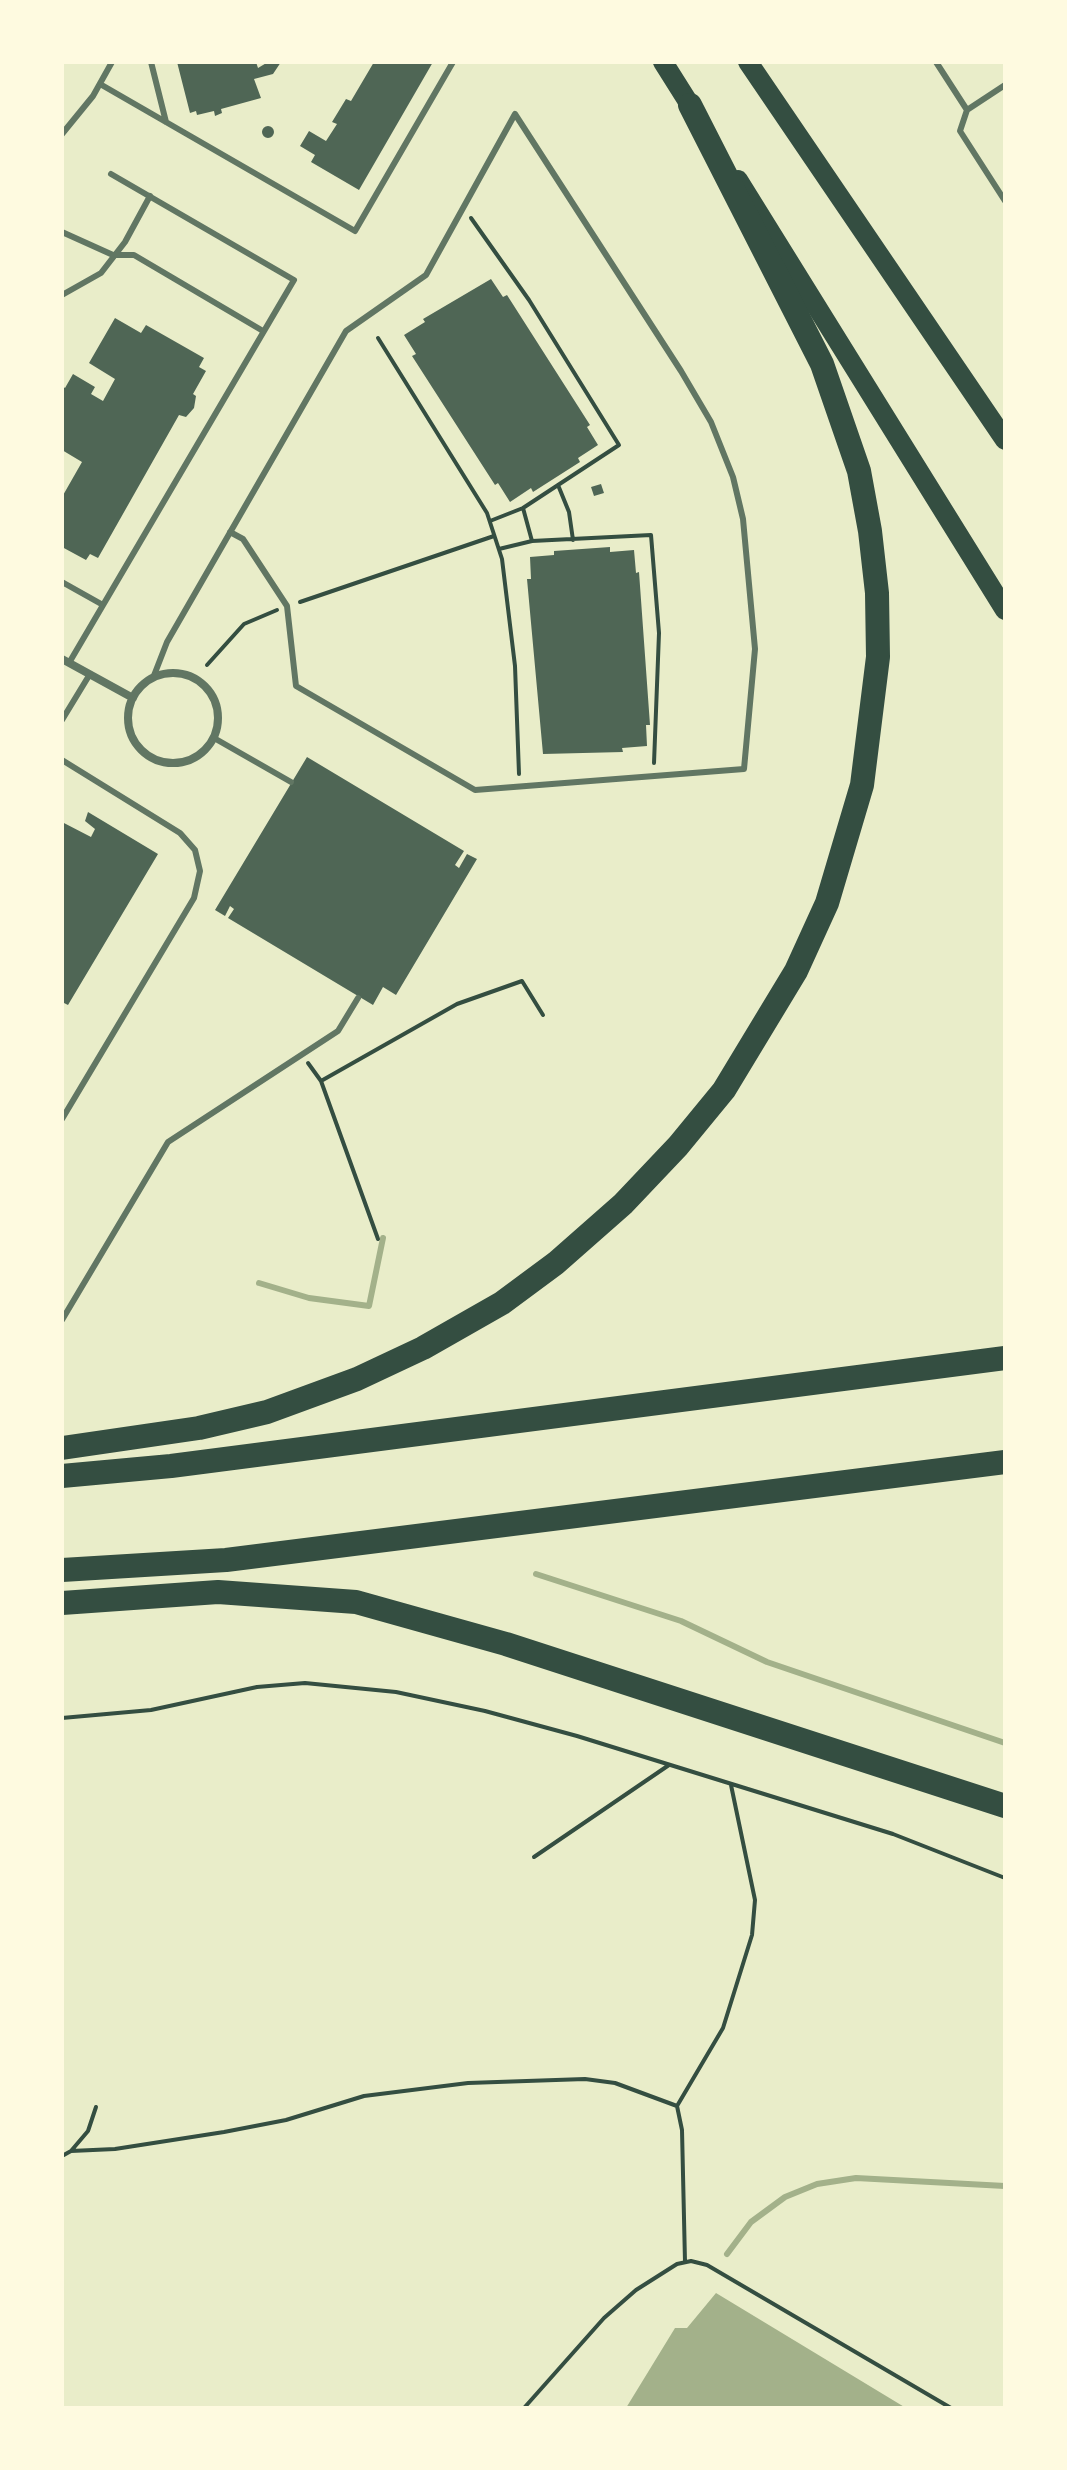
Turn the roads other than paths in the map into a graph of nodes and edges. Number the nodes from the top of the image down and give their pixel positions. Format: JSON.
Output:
{"nodes":[{"id":1,"x":112,"y":62,"type":"edge"},
{"id":2,"x":151,"y":62,"type":"edge"},
{"id":3,"x":453,"y":62,"type":"edge"},
{"id":4,"x":663,"y":62,"type":"edge"},
{"id":5,"x":748,"y":62,"type":"edge"},
{"id":6,"x":936,"y":62,"type":"edge"},
{"id":7,"x":100,"y":84,"type":"junction"},
{"id":8,"x":1005,"y":85,"type":"edge"},
{"id":9,"x":690,"y":105,"type":"junction"},
{"id":10,"x":967,"y":110,"type":"junction"},
{"id":11,"x":166,"y":122,"type":"junction"},
{"id":12,"x":62,"y":134,"type":"edge"},
{"id":13,"x":111,"y":174,"type":"dead end"},
{"id":14,"x":150,"y":196,"type":"junction"},
{"id":15,"x":1005,"y":201,"type":"edge"},
{"id":16,"x":62,"y":232,"type":"edge"},
{"id":17,"x":113,"y":255,"type":"junction"},
{"id":18,"x":62,"y":295,"type":"edge"},
{"id":19,"x":263,"y":331,"type":"junction"},
{"id":20,"x":1005,"y":440,"type":"edge"},
{"id":21,"x":230,"y":532,"type":"junction"},
{"id":22,"x":62,"y":582,"type":"edge"},
{"id":23,"x":103,"y":605,"type":"junction"},
{"id":24,"x":1005,"y":610,"type":"edge"},
{"id":25,"x":66,"y":661,"type":"edge"},
{"id":26,"x":90,"y":674,"type":"junction"},
{"id":27,"x":153,"y":678,"type":"junction"},
{"id":28,"x":133,"y":698,"type":"junction"},
{"id":29,"x":62,"y":720,"type":"edge"},
{"id":30,"x":214,"y":738,"type":"junction"},
{"id":31,"x":62,"y":760,"type":"edge"},
{"id":32,"x":291,"y":782,"type":"dead end"},
{"id":33,"x":358,"y":998,"type":"dead end"},
{"id":34,"x":62,"y":1119,"type":"edge"},
{"id":35,"x":62,"y":1320,"type":"edge"},
{"id":36,"x":1005,"y":1358,"type":"edge"},
{"id":37,"x":62,"y":1448,"type":"edge"},
{"id":38,"x":1005,"y":1462,"type":"edge"},
{"id":39,"x":62,"y":1476,"type":"edge"},
{"id":40,"x":62,"y":1570,"type":"edge"},
{"id":41,"x":62,"y":1603,"type":"edge"},
{"id":42,"x":1005,"y":1806,"type":"edge"}],
"edges":[{"from":1,"to":7,"type":"lane"},
{"from":2,"to":11,"type":"lane"},
{"from":3,"to":11,"type":"lane"},
{"from":4,"to":9,"type":"main road"},
{"from":5,"to":20,"type":"main road"},
{"from":6,"to":10,"type":"lane"},
{"from":7,"to":11,"type":"lane"},
{"from":7,"to":12,"type":"lane"},
{"from":8,"to":10,"type":"lane"},
{"from":9,"to":24,"type":"main road"},
{"from":9,"to":37,"type":"highway"},
{"from":10,"to":15,"type":"lane"},
{"from":13,"to":14,"type":"lane"},
{"from":14,"to":17,"type":"lane"},
{"from":14,"to":19,"type":"lane"},
{"from":16,"to":17,"type":"lane"},
{"from":17,"to":18,"type":"lane"},
{"from":17,"to":19,"type":"lane"},
{"from":19,"to":23,"type":"lane"},
{"from":21,"to":21,"type":"lane"},
{"from":21,"to":27,"type":"lane"},
{"from":22,"to":23,"type":"lane"},
{"from":23,"to":25,"type":"lane"},
{"from":25,"to":26,"type":"street"},
{"from":26,"to":28,"type":"street"},
{"from":26,"to":29,"type":"lane"},
{"from":27,"to":28,"type":"street"},
{"from":27,"to":30,"type":"street"},
{"from":28,"to":30,"type":"street"},
{"from":30,"to":32,"type":"lane"},
{"from":31,"to":34,"type":"lane"},
{"from":33,"to":35,"type":"lane"},
{"from":36,"to":39,"type":"highway"},
{"from":38,"to":40,"type":"highway"},
{"from":41,"to":42,"type":"highway"}]}
